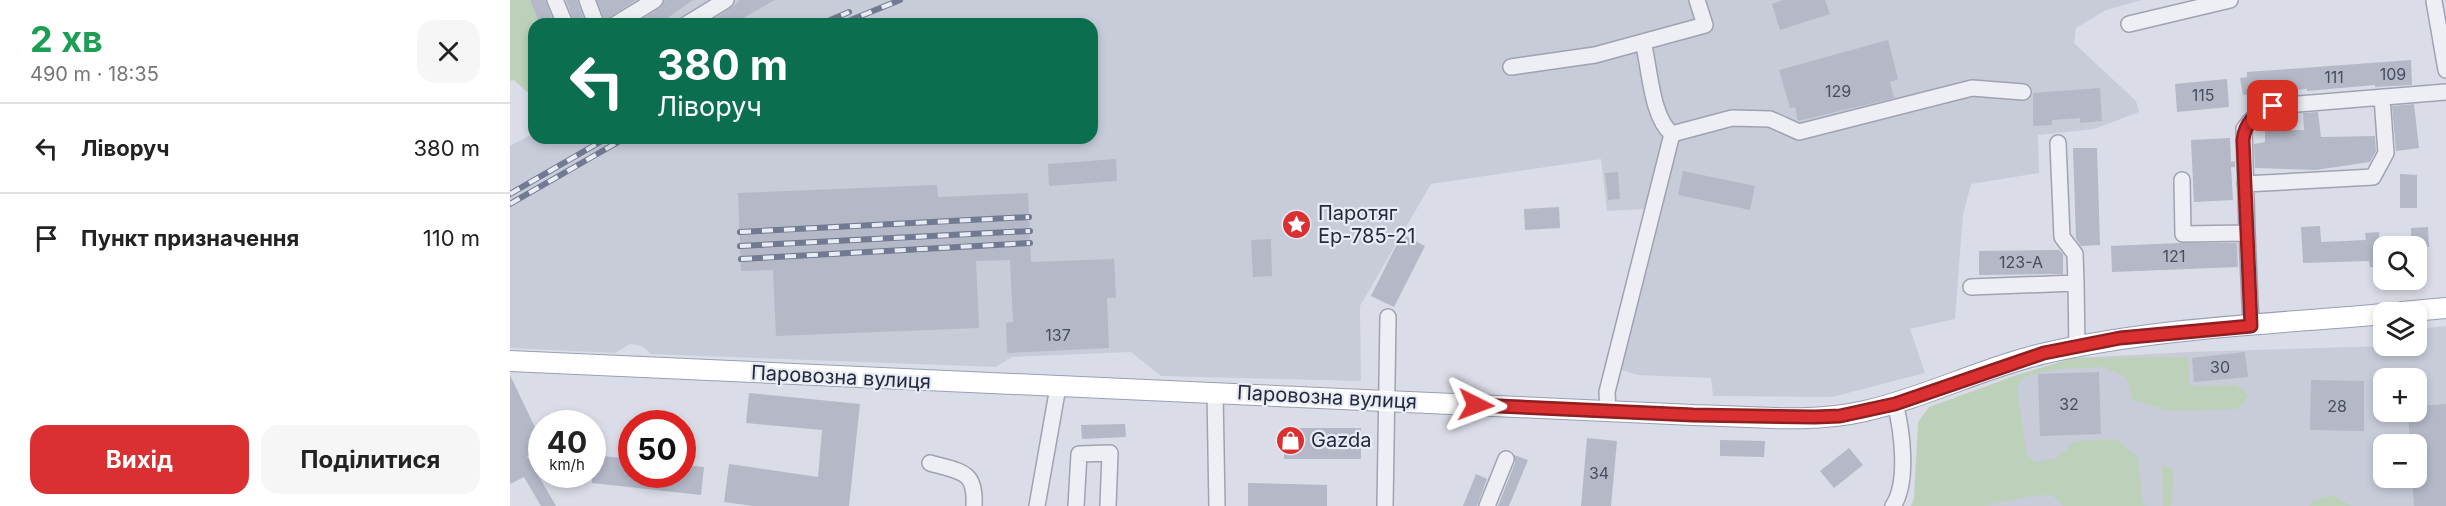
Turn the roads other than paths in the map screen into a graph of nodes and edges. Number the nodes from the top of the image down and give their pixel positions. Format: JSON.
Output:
{"nodes":[{"id":1,"x":555,"y":0,"type":"edge"},
{"id":2,"x":586,"y":0,"type":"edge"},
{"id":3,"x":655,"y":0,"type":"edge"},
{"id":4,"x":726,"y":0,"type":"edge"},
{"id":5,"x":1697,"y":0,"type":"edge"},
{"id":6,"x":2230,"y":0,"type":"edge"},
{"id":7,"x":2433,"y":0,"type":"edge"},
{"id":8,"x":633,"y":6,"type":"edge"},
{"id":9,"x":562,"y":18,"type":"edge"},
{"id":10,"x":592,"y":18,"type":"edge"},
{"id":11,"x":622,"y":18,"type":"edge"},
{"id":12,"x":697,"y":18,"type":"edge"},
{"id":13,"x":2129,"y":24,"type":"dead end"},
{"id":14,"x":1643,"y":42,"type":"junction"},
{"id":15,"x":1511,"y":67,"type":"dead end"},
{"id":16,"x":2446,"y":70,"type":"edge"},
{"id":17,"x":2023,"y":92,"type":"dead end"},
{"id":18,"x":2446,"y":92,"type":"edge"},
{"id":19,"x":2382,"y":97,"type":"junction"},
{"id":20,"x":1672,"y":135,"type":"junction"},
{"id":21,"x":2058,"y":143,"type":"dead end"},
{"id":22,"x":2182,"y":180,"type":"dead end"},
{"id":23,"x":2245,"y":184,"type":"junction"},
{"id":24,"x":2247,"y":233,"type":"junction"},
{"id":25,"x":2076,"y":283,"type":"junction"},
{"id":26,"x":1971,"y":287,"type":"dead end"},
{"id":27,"x":2446,"y":308,"type":"edge"},
{"id":28,"x":2427,"y":310,"type":"edge"},
{"id":29,"x":2373,"y":315,"type":"edge"},
{"id":30,"x":1388,"y":317,"type":"dead end"},
{"id":31,"x":2251,"y":326,"type":"junction"},
{"id":32,"x":2078,"y":346,"type":"junction"},
{"id":33,"x":510,"y":361,"type":"edge"},
{"id":34,"x":1058,"y":387,"type":"junction"},
{"id":35,"x":1215,"y":392,"type":"junction"},
{"id":36,"x":1389,"y":400,"type":"junction"},
{"id":37,"x":1895,"y":404,"type":"junction"},
{"id":38,"x":1608,"y":411,"type":"junction"},
{"id":39,"x":1506,"y":459,"type":"dead end"},
{"id":40,"x":930,"y":463,"type":"dead end"},
{"id":41,"x":974,"y":506,"type":"edge"},
{"id":42,"x":1037,"y":506,"type":"edge"},
{"id":43,"x":1076,"y":506,"type":"edge"},
{"id":44,"x":1108,"y":506,"type":"edge"},
{"id":45,"x":1217,"y":506,"type":"edge"},
{"id":46,"x":1385,"y":506,"type":"edge"},
{"id":47,"x":1487,"y":506,"type":"edge"},
{"id":48,"x":1893,"y":506,"type":"edge"}],
"edges":[{"from":1,"to":9,"type":"street"},
{"from":2,"to":10,"type":"street"},
{"from":3,"to":8,"type":"street"},
{"from":4,"to":12,"type":"street"},
{"from":5,"to":14,"type":"street"},
{"from":6,"to":13,"type":"street"},
{"from":7,"to":16,"type":"street"},
{"from":8,"to":11,"type":"street"},
{"from":14,"to":15,"type":"street"},
{"from":14,"to":20,"type":"street"},
{"from":17,"to":20,"type":"street"},
{"from":18,"to":19,"type":"street"},
{"from":19,"to":23,"type":"street"},
{"from":19,"to":23,"type":"street"},
{"from":20,"to":38,"type":"street"},
{"from":21,"to":25,"type":"street"},
{"from":22,"to":24,"type":"street"},
{"from":23,"to":24,"type":"street"},
{"from":24,"to":31,"type":"street"},
{"from":25,"to":26,"type":"street"},
{"from":25,"to":32,"type":"street"},
{"from":27,"to":28,"type":"main road"},
{"from":29,"to":31,"type":"main road","name":"Паровозна вулиця"},
{"from":30,"to":36,"type":"street"},
{"from":31,"to":32,"type":"main road","name":"Паровозна вулиця"},
{"from":32,"to":37,"type":"main road","name":"Паровозна вулиця"},
{"from":33,"to":34,"type":"main road","name":"Паровозна вулиця"},
{"from":34,"to":35,"type":"main road","name":"Паровозна вулиця"},
{"from":34,"to":42,"type":"street"},
{"from":35,"to":36,"type":"main road","name":"Паровозна вулиця"},
{"from":35,"to":45,"type":"street"},
{"from":36,"to":38,"type":"main road","name":"Паровозна вулиця"},
{"from":36,"to":46,"type":"street"},
{"from":37,"to":38,"type":"main road","name":"Паровозна вулиця"},
{"from":37,"to":48,"type":"street"},
{"from":39,"to":47,"type":"street"},
{"from":40,"to":41,"type":"street"},
{"from":43,"to":44,"type":"street"}]}
